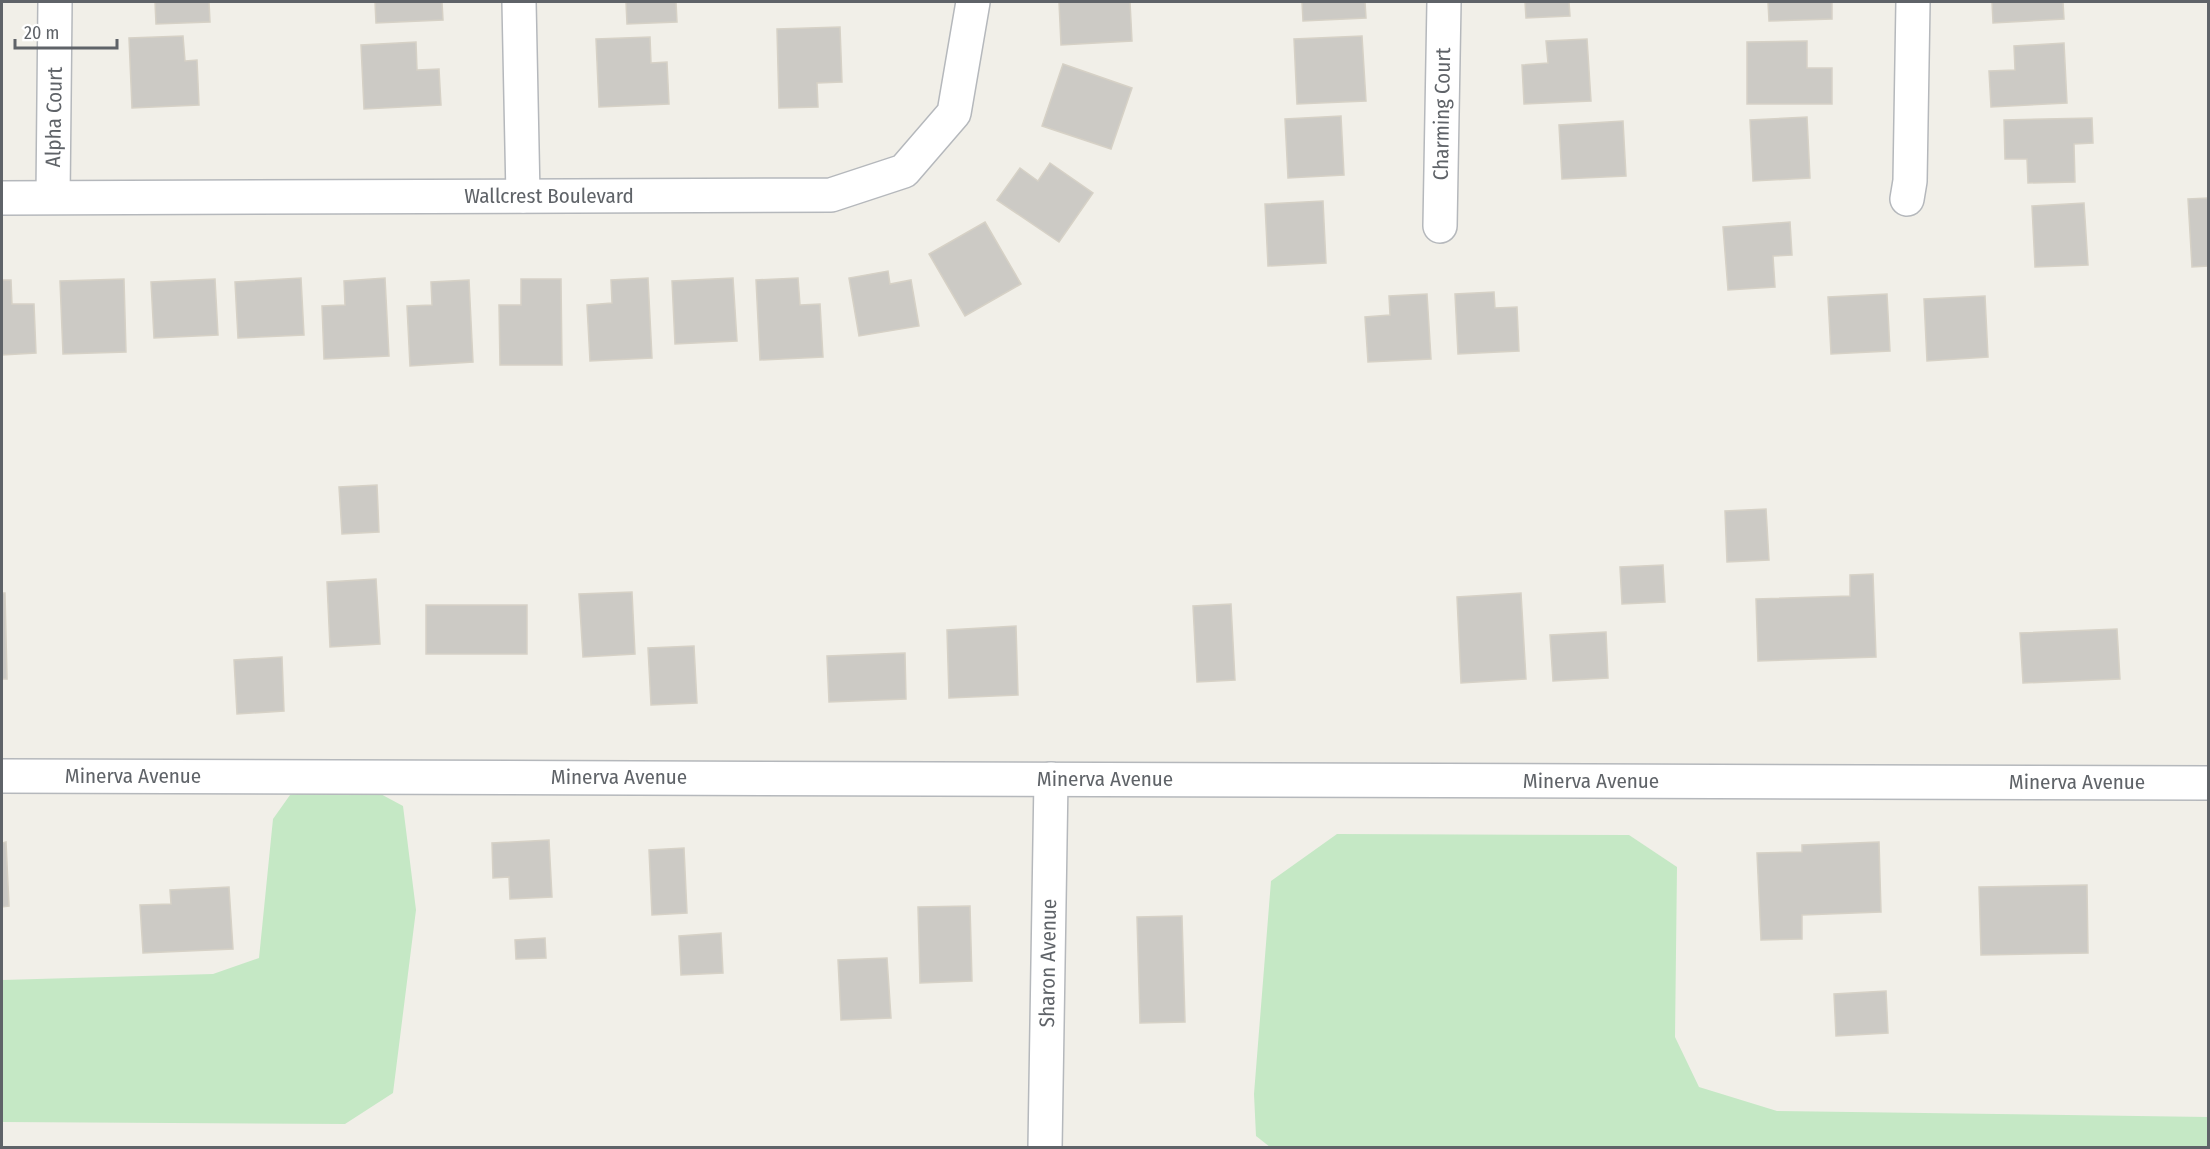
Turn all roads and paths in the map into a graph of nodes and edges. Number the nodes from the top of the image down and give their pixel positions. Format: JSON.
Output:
{"nodes":[{"id":1,"x":55,"y":2,"type":"edge"},
{"id":2,"x":519,"y":2,"type":"edge"},
{"id":3,"x":973,"y":2,"type":"edge"},
{"id":4,"x":1444,"y":2,"type":"edge"},
{"id":5,"x":1913,"y":2,"type":"edge"},
{"id":6,"x":523,"y":196,"type":"junction"},
{"id":7,"x":53,"y":197,"type":"junction"},
{"id":8,"x":2,"y":198,"type":"edge"},
{"id":9,"x":1907,"y":199,"type":"dead end"},
{"id":10,"x":1440,"y":226,"type":"dead end"},
{"id":11,"x":2,"y":776,"type":"edge"},
{"id":12,"x":1051,"y":779,"type":"junction"},
{"id":13,"x":2208,"y":783,"type":"edge"},
{"id":14,"x":1045,"y":1148,"type":"edge"}],
"edges":[{"from":1,"to":7,"type":"street","name":"Alpha Court"},
{"from":2,"to":6,"type":"street"},
{"from":3,"to":6,"type":"street","name":"Wallcrest Boulevard"},
{"from":4,"to":10,"type":"street","name":"Charming Court"},
{"from":5,"to":9,"type":"street"},
{"from":6,"to":7,"type":"street","name":"Wallcrest Boulevard"},
{"from":7,"to":8,"type":"street","name":"Wallcrest Boulevard"},
{"from":11,"to":12,"type":"street","name":"Minerva Avenue"},
{"from":12,"to":13,"type":"street","name":"Minerva Avenue"},
{"from":12,"to":14,"type":"street","name":"Sharon Avenue"}]}
